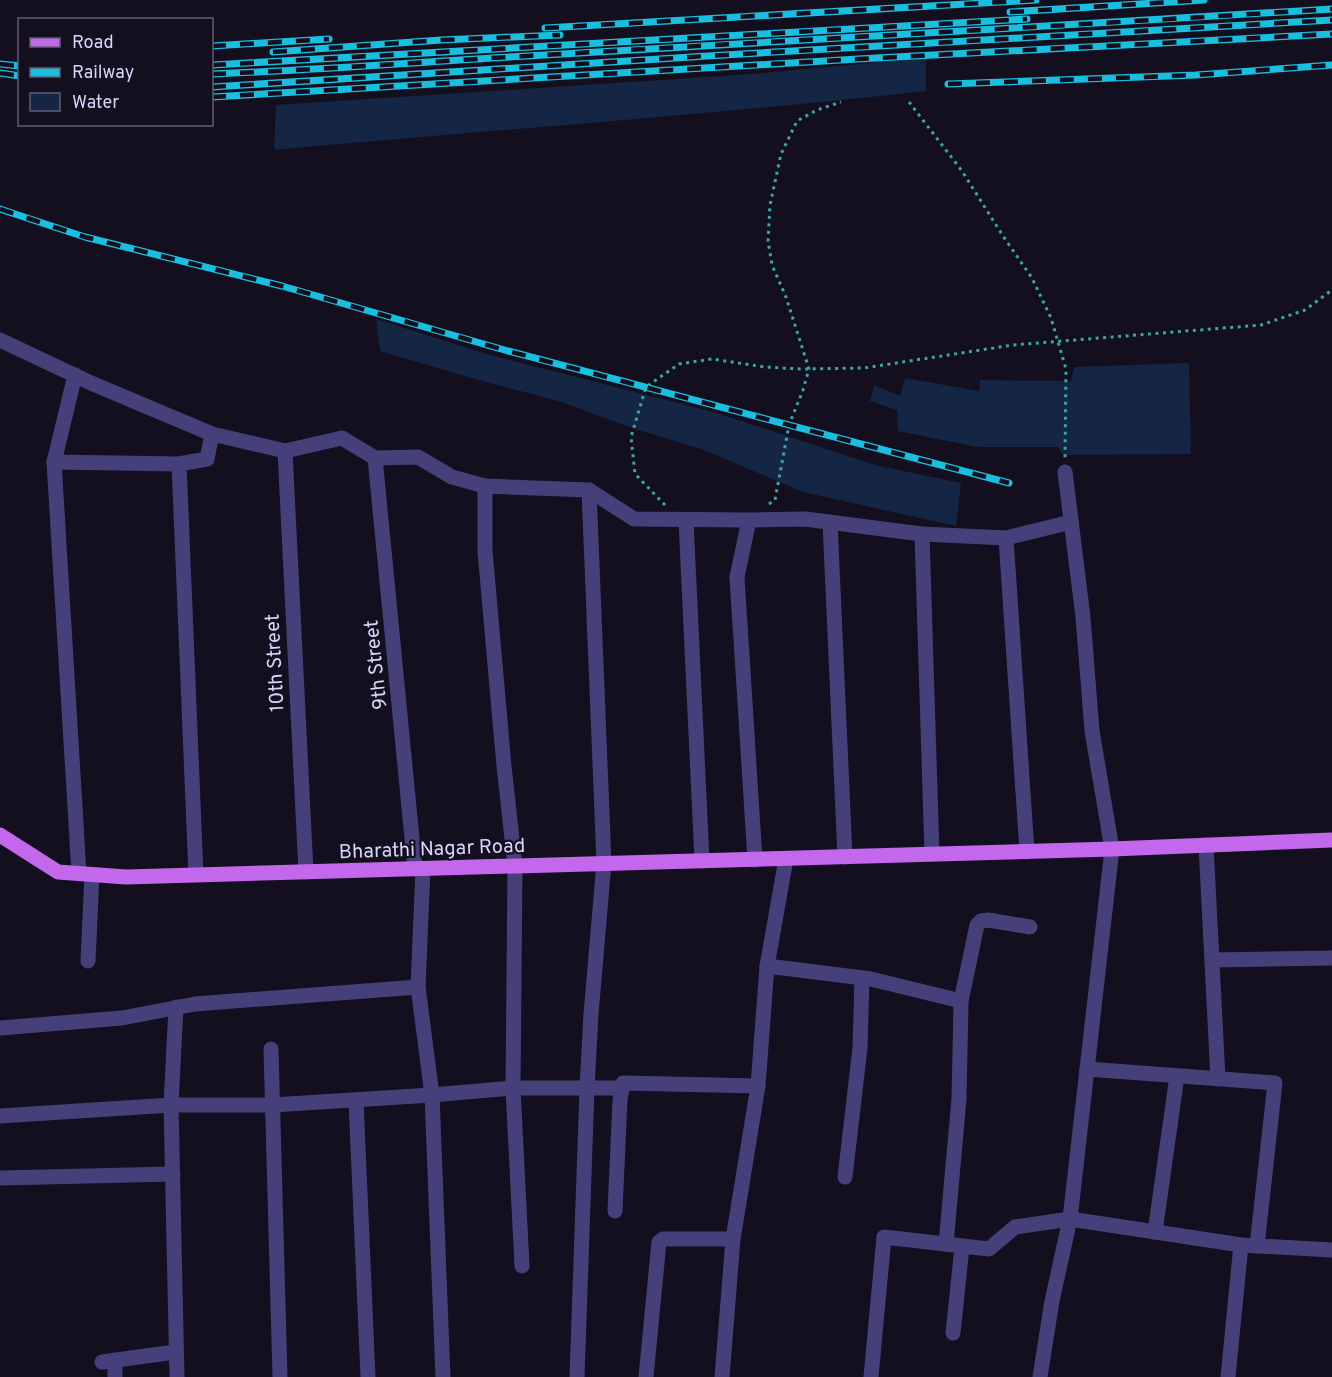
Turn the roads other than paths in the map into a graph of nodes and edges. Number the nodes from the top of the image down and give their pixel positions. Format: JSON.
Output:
{"nodes":[{"id":1,"x":0,"y":340,"type":"edge"},
{"id":2,"x":75,"y":375,"type":"junction"},
{"id":3,"x":212,"y":434,"type":"junction"},
{"id":4,"x":285,"y":451,"type":"junction"},
{"id":5,"x":375,"y":458,"type":"junction"},
{"id":6,"x":54,"y":462,"type":"junction"},
{"id":7,"x":179,"y":464,"type":"junction"},
{"id":8,"x":1065,"y":472,"type":"road end"},
{"id":9,"x":485,"y":486,"type":"junction"},
{"id":10,"x":589,"y":490,"type":"junction"},
{"id":11,"x":686,"y":520,"type":"junction"},
{"id":12,"x":749,"y":520,"type":"junction"},
{"id":13,"x":830,"y":522,"type":"junction"},
{"id":14,"x":1071,"y":522,"type":"junction"},
{"id":15,"x":922,"y":534,"type":"junction"},
{"id":16,"x":1006,"y":538,"type":"junction"},
{"id":17,"x":0,"y":835,"type":"edge"},
{"id":18,"x":1332,"y":840,"type":"edge"},
{"id":19,"x":1206,"y":845,"type":"junction"},
{"id":20,"x":1112,"y":849,"type":"junction"},
{"id":21,"x":1027,"y":852,"type":"junction"},
{"id":22,"x":932,"y":854,"type":"junction"},
{"id":23,"x":845,"y":857,"type":"junction"},
{"id":24,"x":786,"y":859,"type":"junction"},
{"id":25,"x":755,"y":860,"type":"junction"},
{"id":26,"x":702,"y":861,"type":"junction"},
{"id":27,"x":604,"y":863,"type":"junction"},
{"id":28,"x":515,"y":866,"type":"junction"},
{"id":29,"x":419,"y":869,"type":"junction"},
{"id":30,"x":306,"y":872,"type":"junction"},
{"id":31,"x":86,"y":874,"type":"junction"},
{"id":32,"x":196,"y":875,"type":"junction"},
{"id":33,"x":1030,"y":927,"type":"dead end"},
{"id":34,"x":1332,"y":958,"type":"edge"},
{"id":35,"x":1213,"y":960,"type":"junction"},
{"id":36,"x":88,"y":961,"type":"dead end"},
{"id":37,"x":767,"y":966,"type":"junction"},
{"id":38,"x":862,"y":978,"type":"junction"},
{"id":39,"x":418,"y":987,"type":"junction"},
{"id":40,"x":961,"y":1001,"type":"junction"},
{"id":41,"x":176,"y":1007,"type":"junction"},
{"id":42,"x":0,"y":1028,"type":"edge"},
{"id":43,"x":271,"y":1049,"type":"dead end"},
{"id":44,"x":1087,"y":1069,"type":"junction"},
{"id":45,"x":1177,"y":1076,"type":"junction"},
{"id":46,"x":1218,"y":1079,"type":"junction"},
{"id":47,"x":758,"y":1086,"type":"junction"},
{"id":48,"x":513,"y":1088,"type":"junction"},
{"id":49,"x":621,"y":1088,"type":"junction"},
{"id":50,"x":587,"y":1089,"type":"junction"},
{"id":51,"x":432,"y":1095,"type":"junction"},
{"id":52,"x":356,"y":1100,"type":"junction"},
{"id":53,"x":171,"y":1105,"type":"junction"},
{"id":54,"x":272,"y":1105,"type":"junction"},
{"id":55,"x":0,"y":1116,"type":"edge"},
{"id":56,"x":172,"y":1174,"type":"junction"},
{"id":57,"x":845,"y":1177,"type":"dead end"},
{"id":58,"x":0,"y":1178,"type":"edge"},
{"id":59,"x":615,"y":1211,"type":"dead end"},
{"id":60,"x":1070,"y":1219,"type":"junction"},
{"id":61,"x":1155,"y":1232,"type":"junction"},
{"id":62,"x":733,"y":1239,"type":"junction"},
{"id":63,"x":954,"y":1245,"type":"junction"},
{"id":64,"x":1241,"y":1245,"type":"junction"},
{"id":65,"x":1257,"y":1246,"type":"junction"},
{"id":66,"x":1332,"y":1250,"type":"edge"},
{"id":67,"x":522,"y":1266,"type":"dead end"},
{"id":68,"x":953,"y":1333,"type":"dead end"},
{"id":69,"x":175,"y":1352,"type":"junction"},
{"id":70,"x":115,"y":1377,"type":"edge"},
{"id":71,"x":177,"y":1377,"type":"edge"},
{"id":72,"x":280,"y":1377,"type":"edge"},
{"id":73,"x":368,"y":1377,"type":"edge"},
{"id":74,"x":443,"y":1377,"type":"edge"},
{"id":75,"x":577,"y":1377,"type":"edge"},
{"id":76,"x":646,"y":1377,"type":"edge"},
{"id":77,"x":722,"y":1377,"type":"edge"},
{"id":78,"x":871,"y":1377,"type":"edge"},
{"id":79,"x":1040,"y":1377,"type":"edge"},
{"id":80,"x":1228,"y":1377,"type":"edge"}],
"edges":[{"from":1,"to":2,"type":"street"},
{"from":2,"to":3,"type":"street"},
{"from":2,"to":6,"type":"street"},
{"from":3,"to":4,"type":"street"},
{"from":3,"to":7,"type":"street"},
{"from":4,"to":5,"type":"street"},
{"from":4,"to":30,"type":"street","name":"10th Street"},
{"from":5,"to":9,"type":"street"},
{"from":5,"to":29,"type":"street","name":"9th Street"},
{"from":6,"to":7,"type":"street"},
{"from":6,"to":31,"type":"street"},
{"from":7,"to":32,"type":"street"},
{"from":8,"to":14,"type":"street"},
{"from":9,"to":10,"type":"street"},
{"from":9,"to":28,"type":"street"},
{"from":10,"to":11,"type":"street"},
{"from":10,"to":27,"type":"street"},
{"from":11,"to":12,"type":"street"},
{"from":11,"to":26,"type":"street"},
{"from":12,"to":13,"type":"street"},
{"from":12,"to":25,"type":"street"},
{"from":13,"to":15,"type":"street"},
{"from":13,"to":23,"type":"street"},
{"from":14,"to":16,"type":"street"},
{"from":14,"to":20,"type":"street"},
{"from":15,"to":16,"type":"street"},
{"from":15,"to":22,"type":"street"},
{"from":16,"to":21,"type":"street"},
{"from":17,"to":31,"type":"main road","name":"Bharathi Nagar Road"},
{"from":18,"to":19,"type":"main road","name":"Bharathi Nagar Road"},
{"from":19,"to":20,"type":"main road","name":"Bharathi Nagar Road"},
{"from":19,"to":35,"type":"street"},
{"from":20,"to":21,"type":"main road","name":"Bharathi Nagar Road"},
{"from":20,"to":44,"type":"street"},
{"from":21,"to":22,"type":"main road","name":"Bharathi Nagar Road"},
{"from":22,"to":23,"type":"main road","name":"Bharathi Nagar Road"},
{"from":23,"to":24,"type":"main road","name":"Bharathi Nagar Road"},
{"from":24,"to":25,"type":"main road","name":"Bharathi Nagar Road"},
{"from":24,"to":37,"type":"street"},
{"from":25,"to":26,"type":"main road","name":"Bharathi Nagar Road"},
{"from":26,"to":27,"type":"main road","name":"Bharathi Nagar Road"},
{"from":27,"to":28,"type":"main road","name":"Bharathi Nagar Road"},
{"from":27,"to":50,"type":"street"},
{"from":28,"to":29,"type":"main road","name":"Bharathi Nagar Road"},
{"from":28,"to":48,"type":"street"},
{"from":29,"to":30,"type":"main road","name":"Bharathi Nagar Road"},
{"from":29,"to":39,"type":"street","name":"9th Street"},
{"from":30,"to":32,"type":"main road","name":"Bharathi Nagar Road"},
{"from":31,"to":32,"type":"main road","name":"Bharathi Nagar Road"},
{"from":31,"to":36,"type":"street"},
{"from":33,"to":40,"type":"street"},
{"from":34,"to":35,"type":"street"},
{"from":35,"to":46,"type":"street"},
{"from":37,"to":38,"type":"street"},
{"from":37,"to":47,"type":"street"},
{"from":38,"to":40,"type":"street"},
{"from":38,"to":57,"type":"street"},
{"from":39,"to":41,"type":"street"},
{"from":39,"to":51,"type":"street","name":"9th Street"},
{"from":40,"to":63,"type":"street"},
{"from":41,"to":42,"type":"street"},
{"from":41,"to":53,"type":"street"},
{"from":43,"to":54,"type":"street"},
{"from":44,"to":45,"type":"street"},
{"from":44,"to":60,"type":"street"},
{"from":45,"to":46,"type":"street"},
{"from":45,"to":61,"type":"street"},
{"from":46,"to":65,"type":"street"},
{"from":47,"to":49,"type":"street"},
{"from":47,"to":62,"type":"street"},
{"from":48,"to":50,"type":"street"},
{"from":48,"to":51,"type":"street"},
{"from":48,"to":67,"type":"street"},
{"from":49,"to":50,"type":"street"},
{"from":49,"to":59,"type":"street"},
{"from":50,"to":75,"type":"street"},
{"from":51,"to":52,"type":"street"},
{"from":51,"to":74,"type":"street","name":"9th Street"},
{"from":52,"to":54,"type":"street"},
{"from":52,"to":73,"type":"street"},
{"from":53,"to":54,"type":"street"},
{"from":53,"to":55,"type":"street"},
{"from":53,"to":56,"type":"street"},
{"from":54,"to":72,"type":"street"},
{"from":56,"to":58,"type":"street"},
{"from":56,"to":69,"type":"street"},
{"from":60,"to":61,"type":"street"},
{"from":60,"to":63,"type":"street"},
{"from":60,"to":79,"type":"street"},
{"from":61,"to":64,"type":"street"},
{"from":62,"to":76,"type":"street"},
{"from":62,"to":77,"type":"street"},
{"from":63,"to":68,"type":"street"},
{"from":63,"to":78,"type":"street"},
{"from":64,"to":65,"type":"street"},
{"from":64,"to":80,"type":"street"},
{"from":65,"to":66,"type":"street"},
{"from":69,"to":70,"type":"street"},
{"from":69,"to":71,"type":"street"}]}
